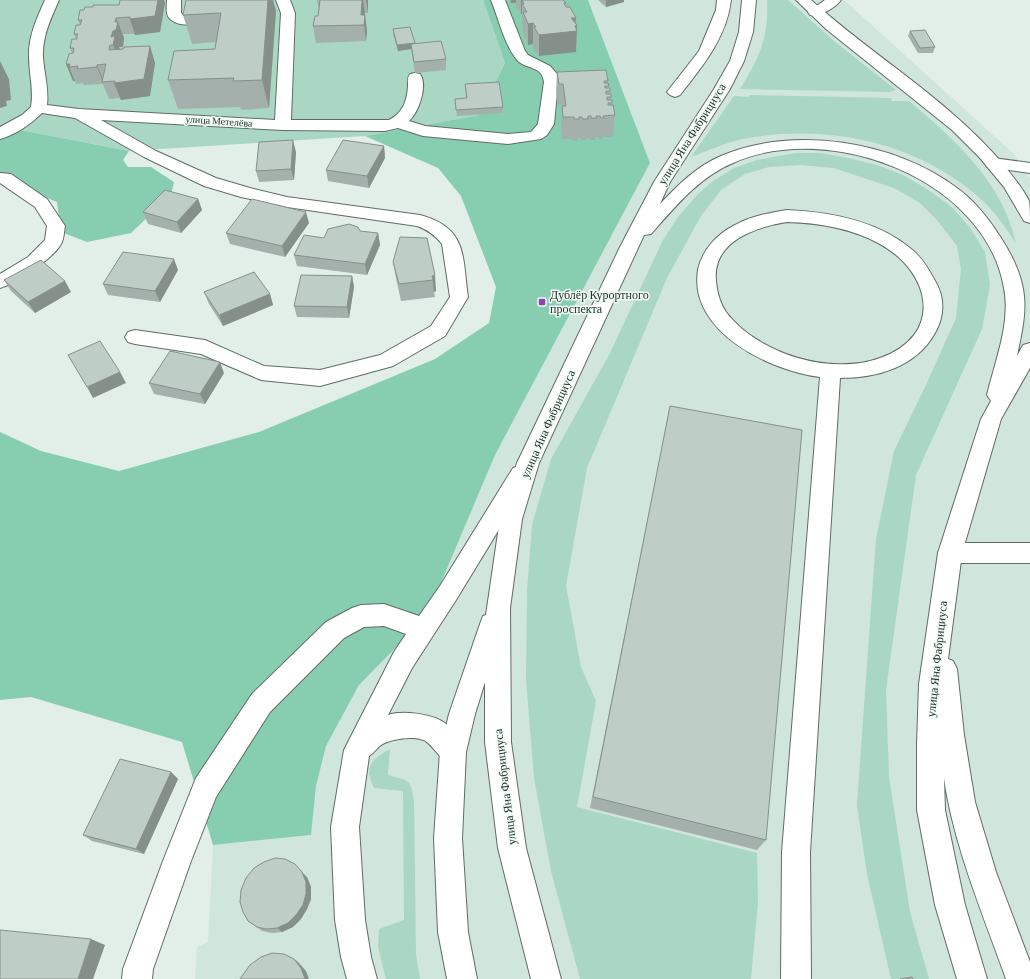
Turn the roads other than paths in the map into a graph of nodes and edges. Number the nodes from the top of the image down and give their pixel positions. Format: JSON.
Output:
{"nodes":[{"id":1,"x":52,"y":0,"type":"edge"},
{"id":2,"x":174,"y":0,"type":"edge"},
{"id":3,"x":283,"y":0,"type":"edge"},
{"id":4,"x":498,"y":0,"type":"edge"},
{"id":5,"x":724,"y":0,"type":"edge"},
{"id":6,"x":749,"y":0,"type":"edge"},
{"id":7,"x":803,"y":0,"type":"edge"},
{"id":8,"x":834,"y":0,"type":"edge"},
{"id":9,"x":815,"y":12,"type":"junction"},
{"id":10,"x":184,"y":21,"type":"edge"},
{"id":11,"x":416,"y":77,"type":"edge"},
{"id":12,"x":675,"y":92,"type":"dead end"},
{"id":13,"x":39,"y":108,"type":"junction"},
{"id":14,"x":79,"y":114,"type":"junction"},
{"id":15,"x":400,"y":123,"type":"junction"},
{"id":16,"x":283,"y":125,"type":"junction"},
{"id":17,"x":0,"y":134,"type":"edge"},
{"id":18,"x":993,"y":163,"type":"junction"},
{"id":19,"x":1030,"y":168,"type":"edge"},
{"id":20,"x":0,"y":178,"type":"edge"},
{"id":21,"x":1030,"y":218,"type":"edge"},
{"id":22,"x":629,"y":247,"type":"junction"},
{"id":23,"x":0,"y":282,"type":"edge"},
{"id":24,"x":135,"y":337,"type":"dead end"},
{"id":25,"x":1030,"y":350,"type":"edge"},
{"id":26,"x":831,"y":370,"type":"junction"},
{"id":27,"x":991,"y":419,"type":"junction"},
{"id":28,"x":528,"y":463,"type":"junction"},
{"id":29,"x":950,"y":553,"type":"junction"},
{"id":30,"x":1030,"y":553,"type":"edge"},
{"id":31,"x":498,"y":608,"type":"junction"},
{"id":32,"x":939,"y":627,"type":"junction"},
{"id":33,"x":424,"y":629,"type":"junction"},
{"id":34,"x":357,"y":750,"type":"junction"},
{"id":35,"x":453,"y":752,"type":"junction"},
{"id":36,"x":137,"y":979,"type":"edge"},
{"id":37,"x":362,"y":979,"type":"edge"},
{"id":38,"x":462,"y":979,"type":"edge"},
{"id":39,"x":546,"y":979,"type":"edge"},
{"id":40,"x":796,"y":979,"type":"edge"},
{"id":41,"x":972,"y":979,"type":"edge"},
{"id":42,"x":1021,"y":979,"type":"edge"}],
"edges":[{"from":1,"to":13,"type":"main road"},
{"from":2,"to":10,"type":"main road"},
{"from":3,"to":16,"type":"main road"},
{"from":4,"to":15,"type":"main road"},
{"from":5,"to":12,"type":"main road"},
{"from":6,"to":22,"type":"main road","name":"улица Яна Фабрициуса"},
{"from":7,"to":9,"type":"main road"},
{"from":8,"to":9,"type":"main road"},
{"from":9,"to":18,"type":"main road"},
{"from":11,"to":15,"type":"main road"},
{"from":13,"to":14,"type":"main road","name":"улица Метелёва"},
{"from":13,"to":17,"type":"main road"},
{"from":14,"to":16,"type":"main road","name":"улица Метелёва"},
{"from":14,"to":24,"type":"main road"},
{"from":15,"to":16,"type":"main road","name":"улица Метелёва"},
{"from":18,"to":19,"type":"main road"},
{"from":18,"to":21,"type":"main road"},
{"from":20,"to":23,"type":"main road"},
{"from":22,"to":27,"type":"main road"},
{"from":22,"to":28,"type":"main road","name":"улица Яна Фабрициуса"},
{"from":25,"to":27,"type":"main road","name":"улица Яна Фабрициуса"},
{"from":26,"to":26,"type":"main road"},
{"from":26,"to":40,"type":"main road"},
{"from":27,"to":29,"type":"main road","name":"улица Яна Фабрициуса"},
{"from":28,"to":31,"type":"main road","name":"улица Яна Фабрициуса"},
{"from":28,"to":33,"type":"main road"},
{"from":29,"to":30,"type":"main road"},
{"from":29,"to":32,"type":"main road","name":"улица Яна Фабрициуса"},
{"from":31,"to":35,"type":"main road"},
{"from":31,"to":39,"type":"main road","name":"улица Яна Фабрициуса"},
{"from":32,"to":41,"type":"main road","name":"улица Яна Фабрициуса"},
{"from":32,"to":42,"type":"main road"},
{"from":33,"to":34,"type":"main road"},
{"from":33,"to":36,"type":"main road"},
{"from":34,"to":35,"type":"main road"},
{"from":34,"to":37,"type":"main road"},
{"from":35,"to":38,"type":"main road"}]}
